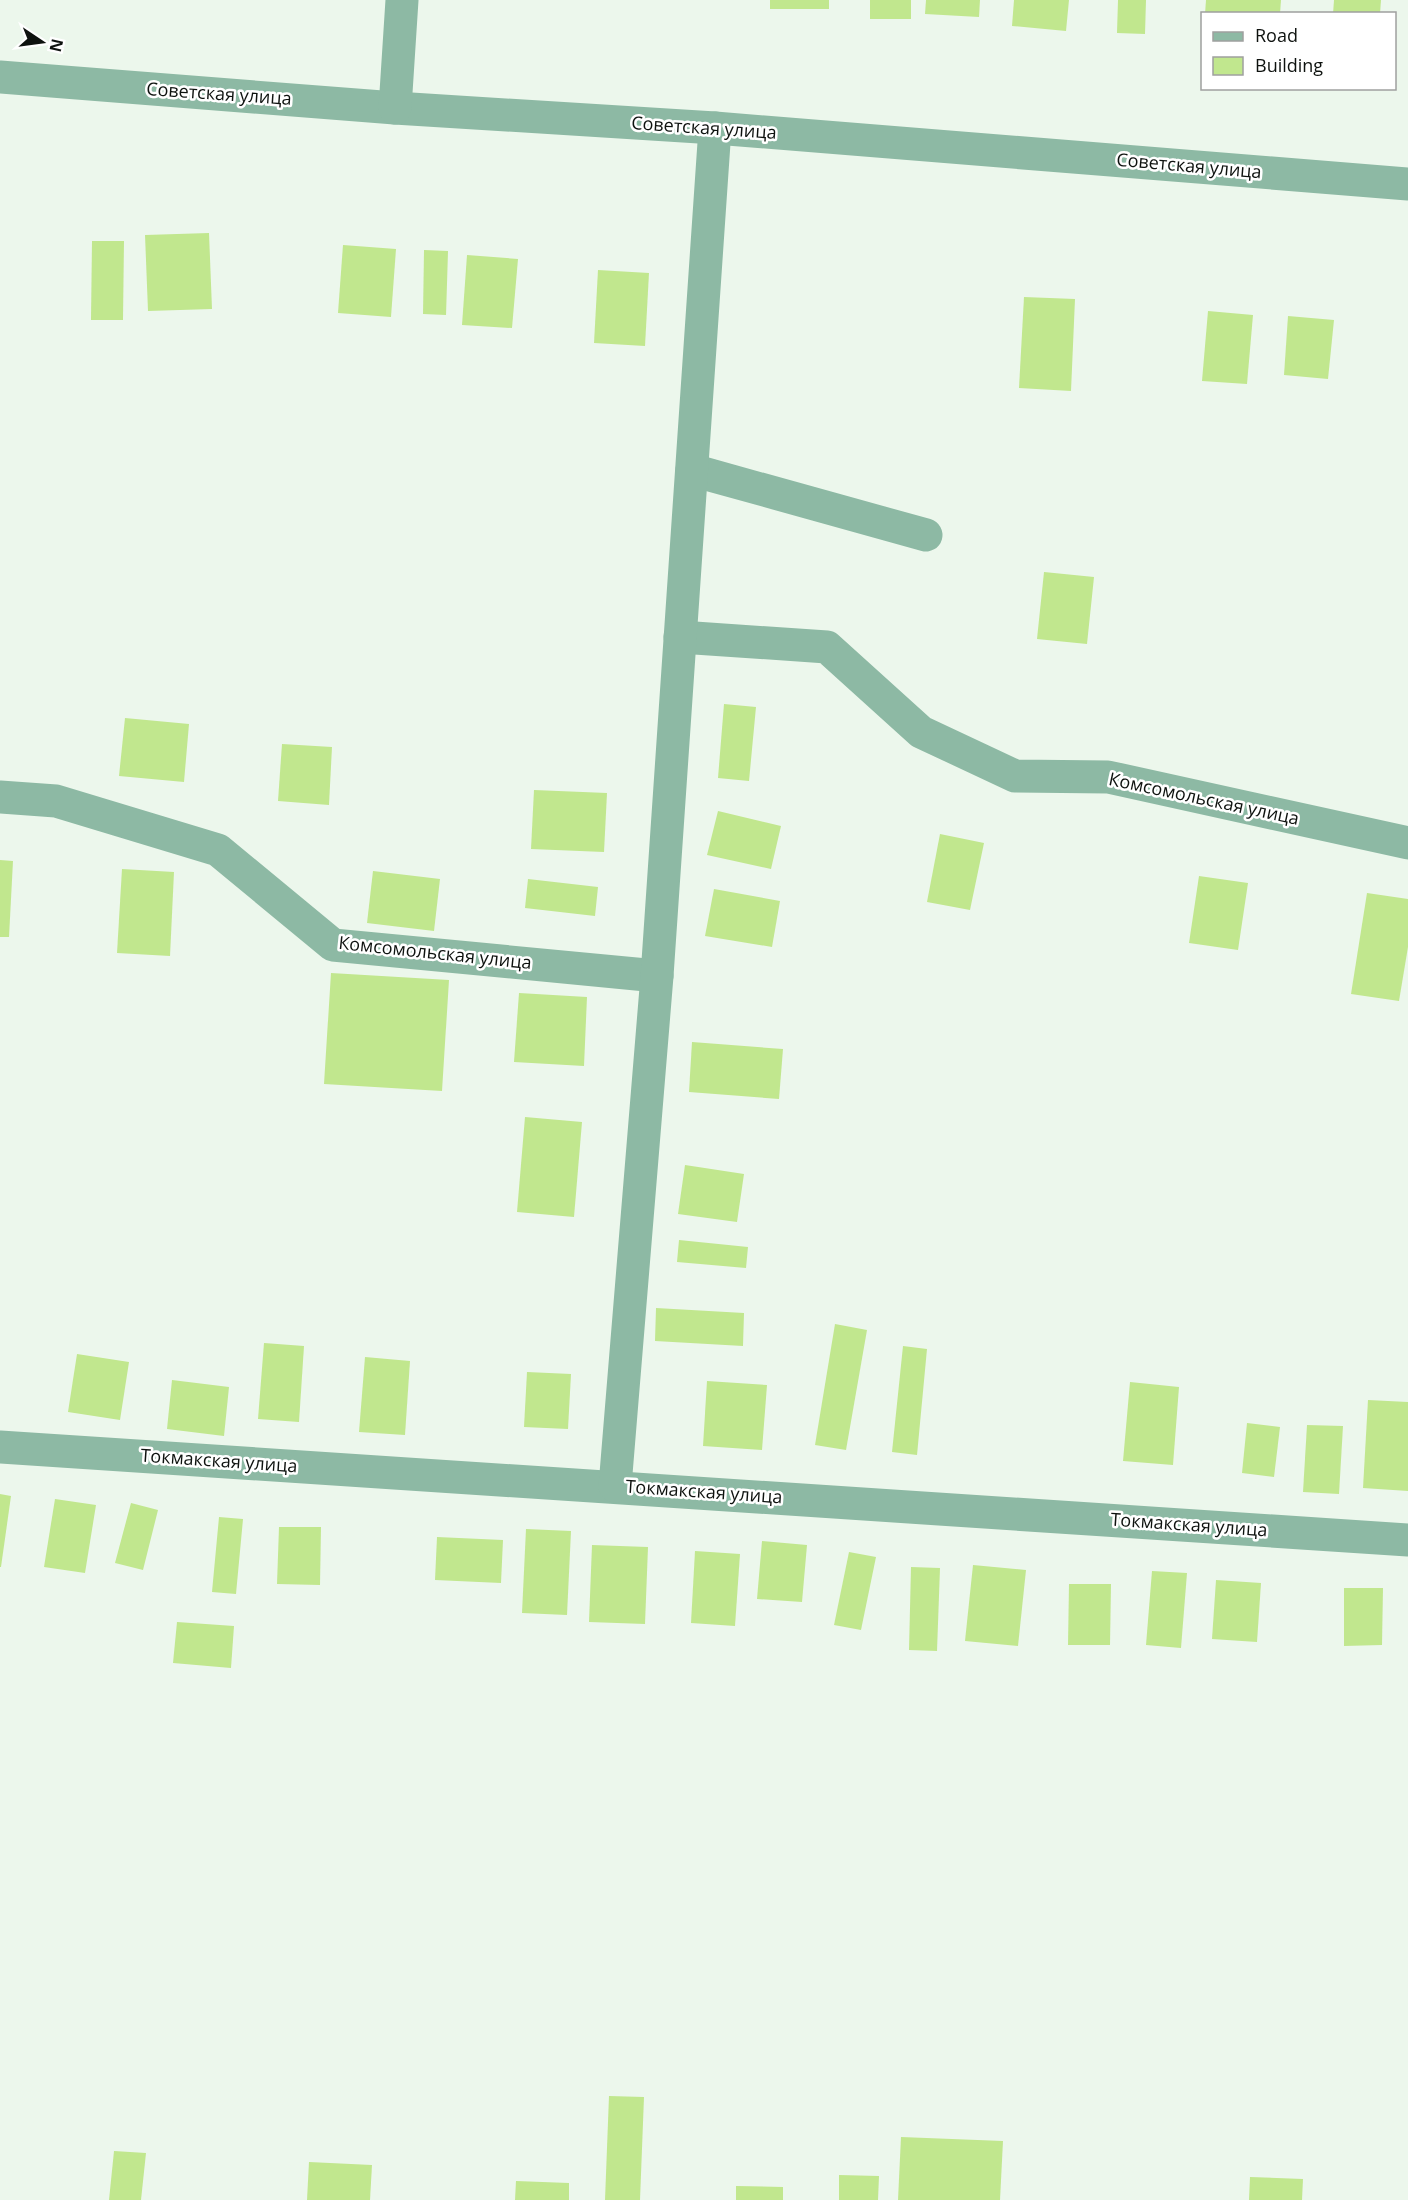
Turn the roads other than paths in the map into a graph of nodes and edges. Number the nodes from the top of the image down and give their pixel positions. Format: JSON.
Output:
{"nodes":[{"id":1,"x":402,"y":0,"type":"edge"},
{"id":2,"x":0,"y":77,"type":"edge"},
{"id":3,"x":395,"y":108,"type":"junction"},
{"id":4,"x":715,"y":128,"type":"junction"},
{"id":5,"x":1408,"y":184,"type":"edge"},
{"id":6,"x":692,"y":470,"type":"junction"},
{"id":7,"x":926,"y":535,"type":"dead end"},
{"id":8,"x":680,"y":637,"type":"junction"},
{"id":9,"x":0,"y":797,"type":"edge"},
{"id":10,"x":1408,"y":843,"type":"edge"},
{"id":11,"x":657,"y":976,"type":"junction"},
{"id":12,"x":0,"y":1447,"type":"edge"},
{"id":13,"x":615,"y":1486,"type":"junction"},
{"id":14,"x":1408,"y":1540,"type":"edge"}],
"edges":[{"from":1,"to":3,"type":"street"},
{"from":2,"to":3,"type":"street","name":"Советская улица"},
{"from":3,"to":4,"type":"street","name":"Советская улица"},
{"from":4,"to":5,"type":"street","name":"Советская улица"},
{"from":4,"to":6,"type":"street"},
{"from":6,"to":7,"type":"street"},
{"from":6,"to":8,"type":"street"},
{"from":8,"to":10,"type":"street","name":"Комсомольская улица"},
{"from":8,"to":11,"type":"street"},
{"from":9,"to":11,"type":"street","name":"Комсомольская улица"},
{"from":11,"to":13,"type":"street"},
{"from":12,"to":13,"type":"street","name":"Токмакская улица"},
{"from":13,"to":14,"type":"street","name":"Токмакская улица"}]}
